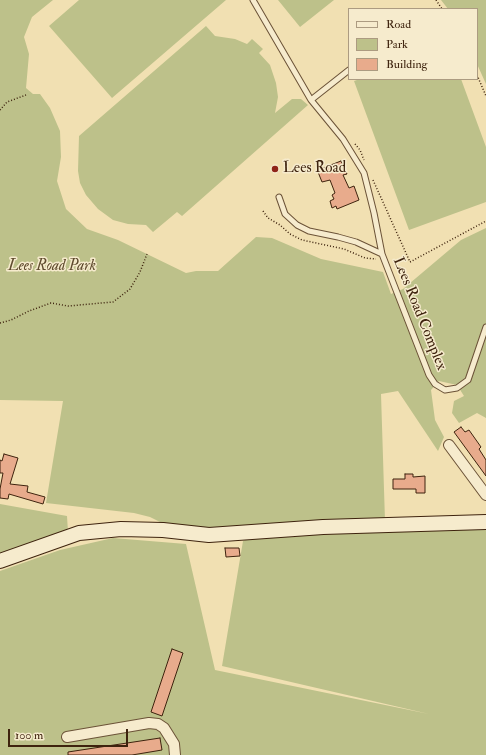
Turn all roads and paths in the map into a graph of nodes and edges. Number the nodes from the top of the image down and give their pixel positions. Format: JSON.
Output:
{"nodes":[{"id":1,"x":253,"y":0,"type":"edge"},
{"id":2,"x":348,"y":71,"type":"edge"},
{"id":3,"x":478,"y":77,"type":"edge"},
{"id":4,"x":26,"y":95,"type":"dead end"},
{"id":5,"x":486,"y":96,"type":"edge"},
{"id":6,"x":311,"y":100,"type":"junction"},
{"id":7,"x":0,"y":110,"type":"edge"},
{"id":8,"x":350,"y":139,"type":"dead end"},
{"id":9,"x":366,"y":164,"type":"dead end"},
{"id":10,"x":372,"y":178,"type":"dead end"},
{"id":11,"x":279,"y":197,"type":"dead end"},
{"id":12,"x":263,"y":212,"type":"dead end"},
{"id":13,"x":486,"y":221,"type":"edge"},
{"id":14,"x":146,"y":254,"type":"dead end"},
{"id":15,"x":383,"y":256,"type":"junction"},
{"id":16,"x":0,"y":323,"type":"edge"},
{"id":17,"x":486,"y":327,"type":"edge"},
{"id":18,"x":484,"y":342,"type":"edge"},
{"id":19,"x":449,"y":445,"type":"dead end"},
{"id":20,"x":486,"y":495,"type":"edge"},
{"id":21,"x":486,"y":522,"type":"edge"},
{"id":22,"x":0,"y":560,"type":"edge"},
{"id":23,"x":67,"y":737,"type":"dead end"},
{"id":24,"x":175,"y":755,"type":"edge"}],
"edges":[{"from":1,"to":6,"type":"lane","name":"Lees Road Complex"},
{"from":2,"to":6,"type":"lane"},
{"from":3,"to":5,"type":"path"},
{"from":4,"to":7,"type":"path"},
{"from":6,"to":15,"type":"lane","name":"Lees Road Complex"},
{"from":8,"to":9,"type":"path"},
{"from":10,"to":13,"type":"path"},
{"from":11,"to":15,"type":"lane","name":"Lees Road Complex"},
{"from":12,"to":15,"type":"path"},
{"from":14,"to":16,"type":"path"},
{"from":15,"to":18,"type":"lane","name":"Lees Road Complex"},
{"from":17,"to":18,"type":"lane","name":"Lees Road Complex"},
{"from":19,"to":20,"type":"street"},
{"from":21,"to":22,"type":"street"},
{"from":23,"to":24,"type":"street"}]}
